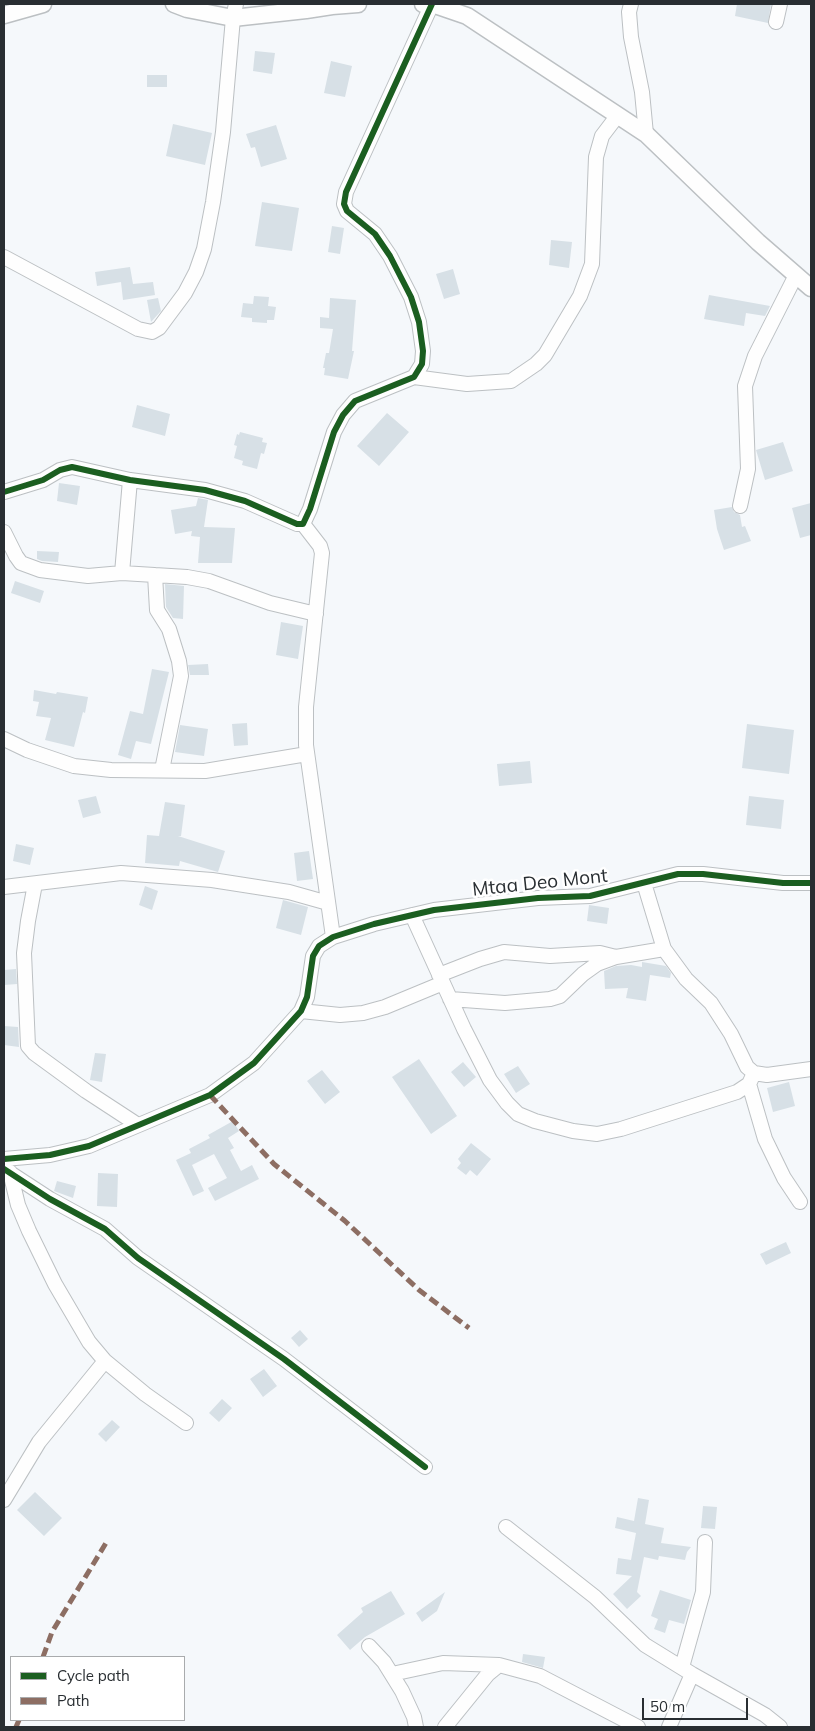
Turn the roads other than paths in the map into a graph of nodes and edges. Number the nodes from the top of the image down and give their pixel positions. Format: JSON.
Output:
{"nodes":[{"id":1,"x":43,"y":4,"type":"edge"},
{"id":2,"x":174,"y":4,"type":"edge"},
{"id":3,"x":358,"y":4,"type":"edge"},
{"id":4,"x":423,"y":4,"type":"edge"},
{"id":5,"x":432,"y":4,"type":"edge"},
{"id":6,"x":631,"y":4,"type":"edge"},
{"id":7,"x":780,"y":4,"type":"edge"},
{"id":8,"x":307,"y":7,"type":"edge"},
{"id":9,"x":234,"y":11,"type":"edge"},
{"id":10,"x":4,"y":15,"type":"edge"},
{"id":11,"x":776,"y":22,"type":"dead end"},
{"id":12,"x":618,"y":114,"type":"junction"},
{"id":13,"x":646,"y":134,"type":"junction"},
{"id":14,"x":4,"y":257,"type":"edge"},
{"id":15,"x":796,"y":275,"type":"junction"},
{"id":16,"x":811,"y":288,"type":"edge"},
{"id":17,"x":414,"y":377,"type":"junction"},
{"id":18,"x":130,"y":480,"type":"junction"},
{"id":19,"x":4,"y":492,"type":"edge"},
{"id":20,"x":740,"y":506,"type":"dead end"},
{"id":21,"x":303,"y":524,"type":"junction"},
{"id":22,"x":4,"y":532,"type":"edge"},
{"id":23,"x":122,"y":573,"type":"junction"},
{"id":24,"x":155,"y":575,"type":"junction"},
{"id":25,"x":316,"y":614,"type":"junction"},
{"id":26,"x":4,"y":739,"type":"edge"},
{"id":27,"x":307,"y":754,"type":"junction"},
{"id":28,"x":162,"y":770,"type":"junction"},
{"id":29,"x":644,"y":883,"type":"junction"},
{"id":30,"x":811,"y":883,"type":"edge"},
{"id":31,"x":36,"y":884,"type":"junction"},
{"id":32,"x":4,"y":887,"type":"edge"},
{"id":33,"x":328,"y":903,"type":"junction"},
{"id":34,"x":412,"y":915,"type":"junction"},
{"id":35,"x":333,"y":937,"type":"junction"},
{"id":36,"x":664,"y":949,"type":"junction"},
{"id":37,"x":616,"y":957,"type":"junction"},
{"id":38,"x":441,"y":979,"type":"junction"},
{"id":39,"x":450,"y":999,"type":"junction"},
{"id":40,"x":301,"y":1011,"type":"junction"},
{"id":41,"x":811,"y":1069,"type":"edge"},
{"id":42,"x":751,"y":1078,"type":"junction"},
{"id":43,"x":138,"y":1125,"type":"junction"},
{"id":44,"x":4,"y":1159,"type":"edge"},
{"id":45,"x":7,"y":1170,"type":"edge"},
{"id":46,"x":800,"y":1202,"type":"dead end"},
{"id":47,"x":105,"y":1361,"type":"junction"},
{"id":48,"x":186,"y":1423,"type":"dead end"},
{"id":49,"x":425,"y":1468,"type":"dead end"},
{"id":50,"x":4,"y":1500,"type":"edge"},
{"id":51,"x":506,"y":1527,"type":"dead end"},
{"id":52,"x":705,"y":1542,"type":"dead end"},
{"id":53,"x":369,"y":1646,"type":"dead end"},
{"id":54,"x":499,"y":1665,"type":"junction"},
{"id":55,"x":687,"y":1670,"type":"junction"},
{"id":56,"x":392,"y":1674,"type":"junction"},
{"id":57,"x":763,"y":1721,"type":"edge"},
{"id":58,"x":416,"y":1727,"type":"edge"},
{"id":59,"x":446,"y":1727,"type":"edge"},
{"id":60,"x":638,"y":1727,"type":"edge"},
{"id":61,"x":670,"y":1727,"type":"edge"},
{"id":62,"x":780,"y":1727,"type":"edge"}],
"edges":[{"from":1,"to":10,"type":"street"},
{"from":2,"to":9,"type":"street"},
{"from":3,"to":8,"type":"street"},
{"from":4,"to":5,"type":"street"},
{"from":5,"to":12,"type":"street"},
{"from":5,"to":17,"type":"street"},
{"from":6,"to":13,"type":"street"},
{"from":7,"to":11,"type":"street"},
{"from":8,"to":9,"type":"street"},
{"from":9,"to":14,"type":"street"},
{"from":12,"to":13,"type":"street"},
{"from":12,"to":17,"type":"street"},
{"from":13,"to":15,"type":"street"},
{"from":15,"to":16,"type":"street"},
{"from":15,"to":20,"type":"street"},
{"from":17,"to":21,"type":"street"},
{"from":18,"to":19,"type":"street"},
{"from":18,"to":21,"type":"street"},
{"from":18,"to":23,"type":"street"},
{"from":21,"to":25,"type":"street"},
{"from":22,"to":23,"type":"street"},
{"from":23,"to":24,"type":"street"},
{"from":24,"to":25,"type":"street"},
{"from":24,"to":28,"type":"street"},
{"from":25,"to":27,"type":"street"},
{"from":26,"to":28,"type":"street"},
{"from":27,"to":28,"type":"street"},
{"from":27,"to":33,"type":"street"},
{"from":29,"to":30,"type":"street","name":"Mtaa Deo Mont"},
{"from":29,"to":34,"type":"street","name":"Mtaa Deo Mont"},
{"from":29,"to":36,"type":"street"},
{"from":31,"to":32,"type":"street"},
{"from":31,"to":33,"type":"street"},
{"from":31,"to":43,"type":"street"},
{"from":33,"to":35,"type":"street"},
{"from":34,"to":35,"type":"street","name":"Mtaa Deo Mont"},
{"from":34,"to":38,"type":"street"},
{"from":35,"to":40,"type":"street"},
{"from":36,"to":37,"type":"street"},
{"from":36,"to":42,"type":"street"},
{"from":37,"to":38,"type":"street"},
{"from":37,"to":39,"type":"street"},
{"from":38,"to":39,"type":"street"},
{"from":38,"to":40,"type":"street"},
{"from":39,"to":42,"type":"street"},
{"from":40,"to":43,"type":"street"},
{"from":41,"to":42,"type":"street"},
{"from":42,"to":46,"type":"street"},
{"from":43,"to":44,"type":"street"},
{"from":45,"to":47,"type":"street"},
{"from":45,"to":49,"type":"street"},
{"from":47,"to":48,"type":"street"},
{"from":47,"to":50,"type":"street"},
{"from":51,"to":55,"type":"street"},
{"from":52,"to":55,"type":"street"},
{"from":53,"to":56,"type":"street"},
{"from":54,"to":56,"type":"street"},
{"from":54,"to":59,"type":"street"},
{"from":54,"to":60,"type":"street"},
{"from":55,"to":57,"type":"street"},
{"from":55,"to":61,"type":"street"},
{"from":56,"to":58,"type":"street"},
{"from":57,"to":62,"type":"street"}]}
